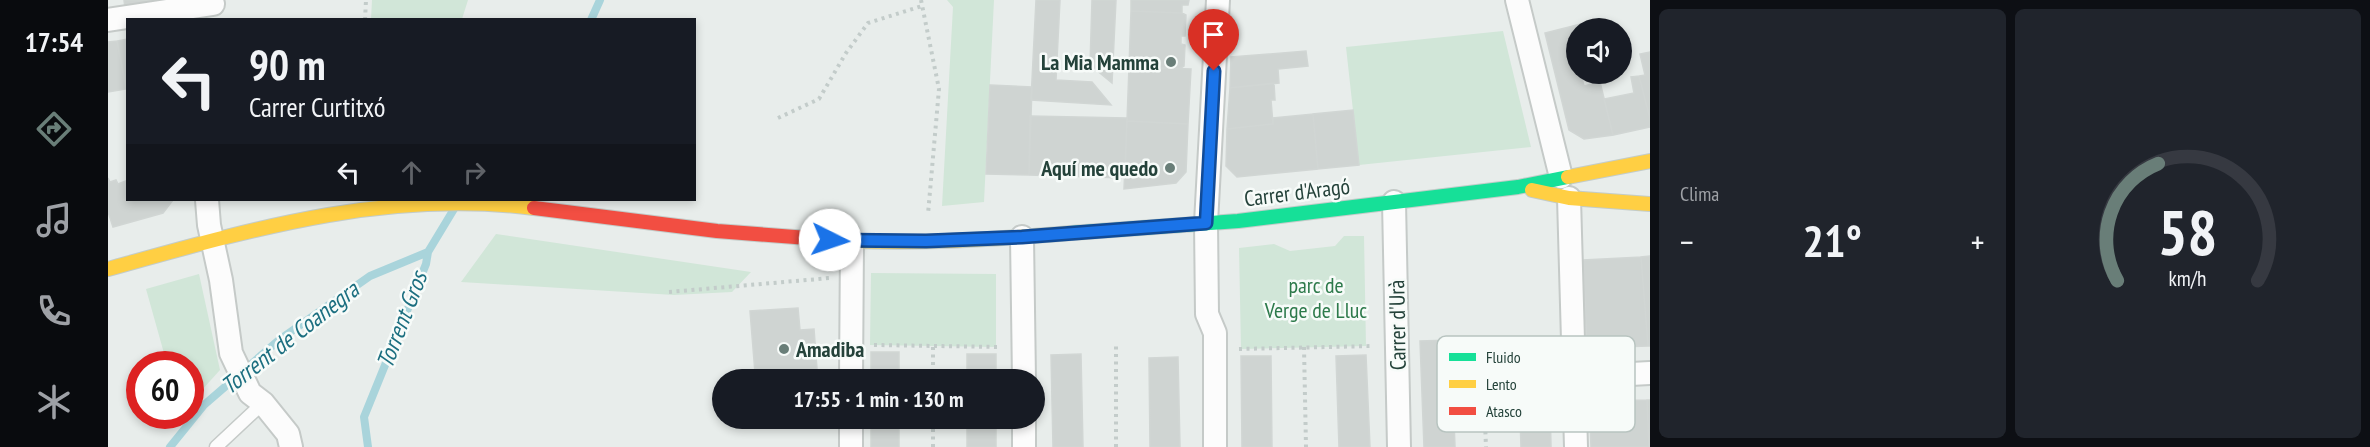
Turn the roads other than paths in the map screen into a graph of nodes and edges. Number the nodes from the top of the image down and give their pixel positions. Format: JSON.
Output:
{"nodes":[{"id":1,"x":1218,"y":0,"type":"edge"},
{"id":2,"x":1517,"y":0,"type":"edge"},
{"id":3,"x":213,"y":8,"type":"edge"},
{"id":4,"x":108,"y":20,"type":"edge"},
{"id":5,"x":1650,"y":161,"type":"edge"},
{"id":6,"x":1518,"y":187,"type":"junction"},
{"id":7,"x":1565,"y":188,"type":"junction"},
{"id":8,"x":207,"y":201,"type":"edge"},
{"id":9,"x":1394,"y":202,"type":"junction"},
{"id":10,"x":1650,"y":204,"type":"edge"},
{"id":11,"x":1206,"y":223,"type":"junction"},
{"id":12,"x":1022,"y":237,"type":"junction"},
{"id":13,"x":212,"y":240,"type":"junction"},
{"id":14,"x":852,"y":242,"type":"junction"},
{"id":15,"x":108,"y":269,"type":"edge"},
{"id":16,"x":1572,"y":336,"type":"edge"},
{"id":17,"x":851,"y":369,"type":"edge"},
{"id":18,"x":1024,"y":369,"type":"edge"},
{"id":19,"x":1650,"y":373,"type":"edge"},
{"id":20,"x":1635,"y":374,"type":"edge"},
{"id":21,"x":256,"y":398,"type":"junction"},
{"id":22,"x":851,"y":429,"type":"edge"},
{"id":23,"x":1024,"y":429,"type":"edge"},
{"id":24,"x":1576,"y":432,"type":"edge"},
{"id":25,"x":216,"y":447,"type":"edge"},
{"id":26,"x":291,"y":447,"type":"edge"},
{"id":27,"x":851,"y":447,"type":"edge"},
{"id":28,"x":1024,"y":447,"type":"edge"},
{"id":29,"x":1215,"y":447,"type":"edge"},
{"id":30,"x":1399,"y":447,"type":"edge"},
{"id":31,"x":1576,"y":447,"type":"edge"}],
"edges":[{"from":1,"to":11,"type":"street"},
{"from":2,"to":7,"type":"street"},
{"from":3,"to":4,"type":"street"},
{"from":5,"to":7,"type":"main road","name":"Carrer d'Aragó"},
{"from":6,"to":7,"type":"main road","name":"Carrer d'Aragó"},
{"from":6,"to":7,"type":"main road","name":"Carrer d'Aragó"},
{"from":6,"to":9,"type":"main road","name":"Carrer d'Aragó"},
{"from":7,"to":10,"type":"main road","name":"Carrer d'Aragó"},
{"from":7,"to":16,"type":"street"},
{"from":8,"to":13,"type":"street"},
{"from":9,"to":11,"type":"main road","name":"Carrer d'Aragó"},
{"from":9,"to":30,"type":"street","name":"Carrer d'Urà"},
{"from":11,"to":12,"type":"main road","name":"Carrer d'Aragó"},
{"from":11,"to":29,"type":"street"},
{"from":12,"to":14,"type":"main road","name":"Carrer d'Aragó"},
{"from":12,"to":18,"type":"street"},
{"from":13,"to":14,"type":"main road","name":"Carrer d'Aragó"},
{"from":13,"to":15,"type":"main road","name":"Carrer d'Aragó"},
{"from":13,"to":21,"type":"street"},
{"from":14,"to":17,"type":"street"},
{"from":19,"to":20,"type":"street"},
{"from":21,"to":25,"type":"lane"},
{"from":21,"to":26,"type":"street"},
{"from":22,"to":27,"type":"street"},
{"from":23,"to":28,"type":"street"},
{"from":24,"to":31,"type":"street"}]}
